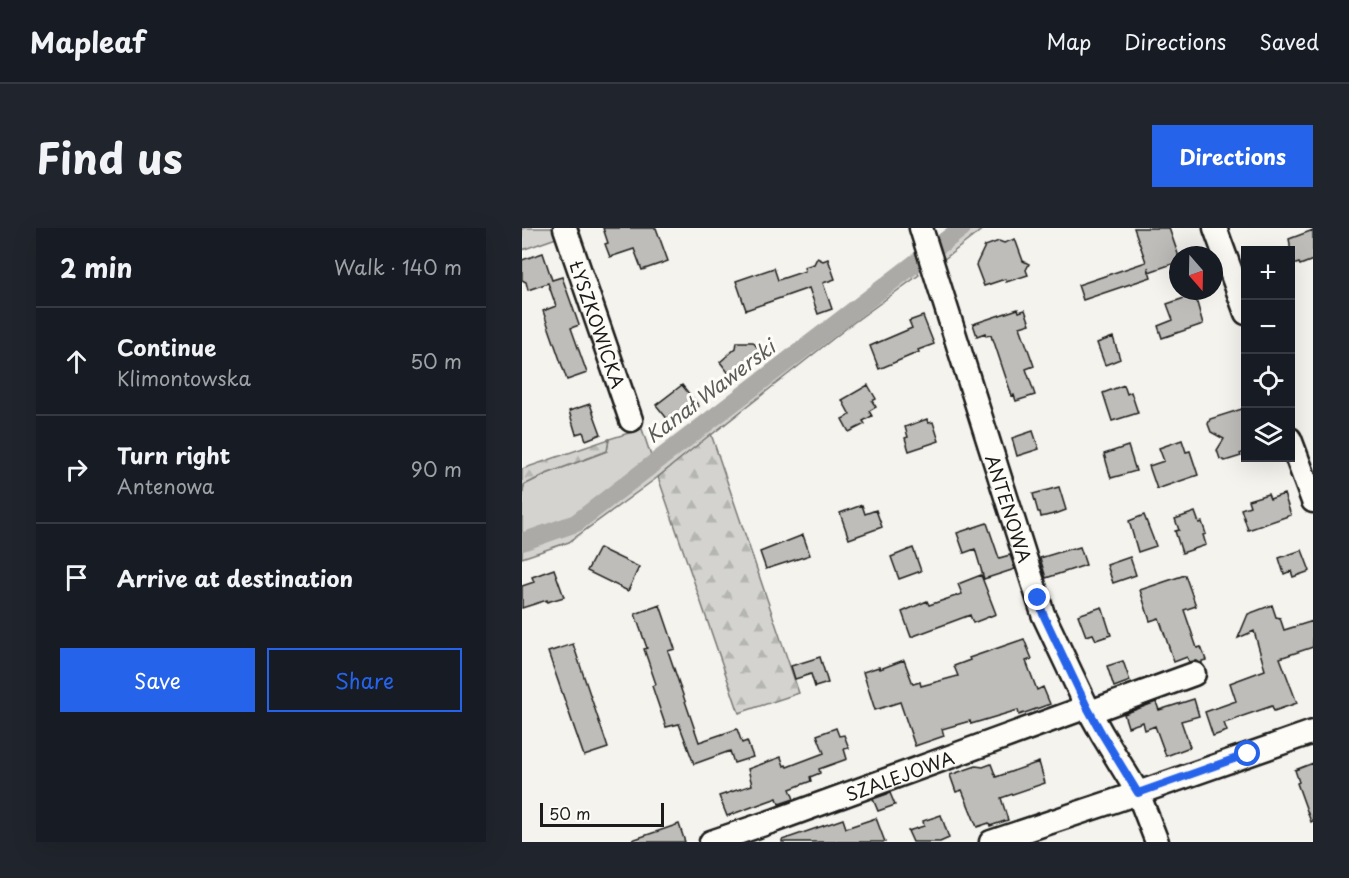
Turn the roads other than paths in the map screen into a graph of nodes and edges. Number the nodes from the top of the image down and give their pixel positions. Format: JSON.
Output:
{"nodes":[{"id":1,"x":565,"y":228,"type":"edge"},
{"id":2,"x":921,"y":228,"type":"edge"},
{"id":3,"x":1215,"y":228,"type":"edge"},
{"id":4,"x":1241,"y":302,"type":"edge"},
{"id":5,"x":631,"y":420,"type":"dead end"},
{"id":6,"x":1295,"y":452,"type":"edge"},
{"id":7,"x":1313,"y":501,"type":"edge"},
{"id":8,"x":1194,"y":674,"type":"dead end"},
{"id":9,"x":1089,"y":709,"type":"junction"},
{"id":10,"x":1313,"y":732,"type":"edge"},
{"id":11,"x":1138,"y":793,"type":"junction"},
{"id":12,"x":711,"y":842,"type":"edge"},
{"id":13,"x":991,"y":842,"type":"edge"},
{"id":14,"x":1157,"y":842,"type":"edge"}],
"edges":[{"from":1,"to":5,"type":"street","name":"ŁYSZKOWICKA"},
{"from":2,"to":9,"type":"street","name":"ANTENOWA"},
{"from":3,"to":4,"type":"street"},
{"from":6,"to":7,"type":"street"},
{"from":8,"to":9,"type":"street","name":"SZALEJOWA"},
{"from":9,"to":11,"type":"street","name":"ANTENOWA"},
{"from":9,"to":12,"type":"street","name":"SZALEJOWA"},
{"from":10,"to":11,"type":"street"},
{"from":11,"to":13,"type":"street"},
{"from":11,"to":14,"type":"street","name":"ANTENOWA"}]}
